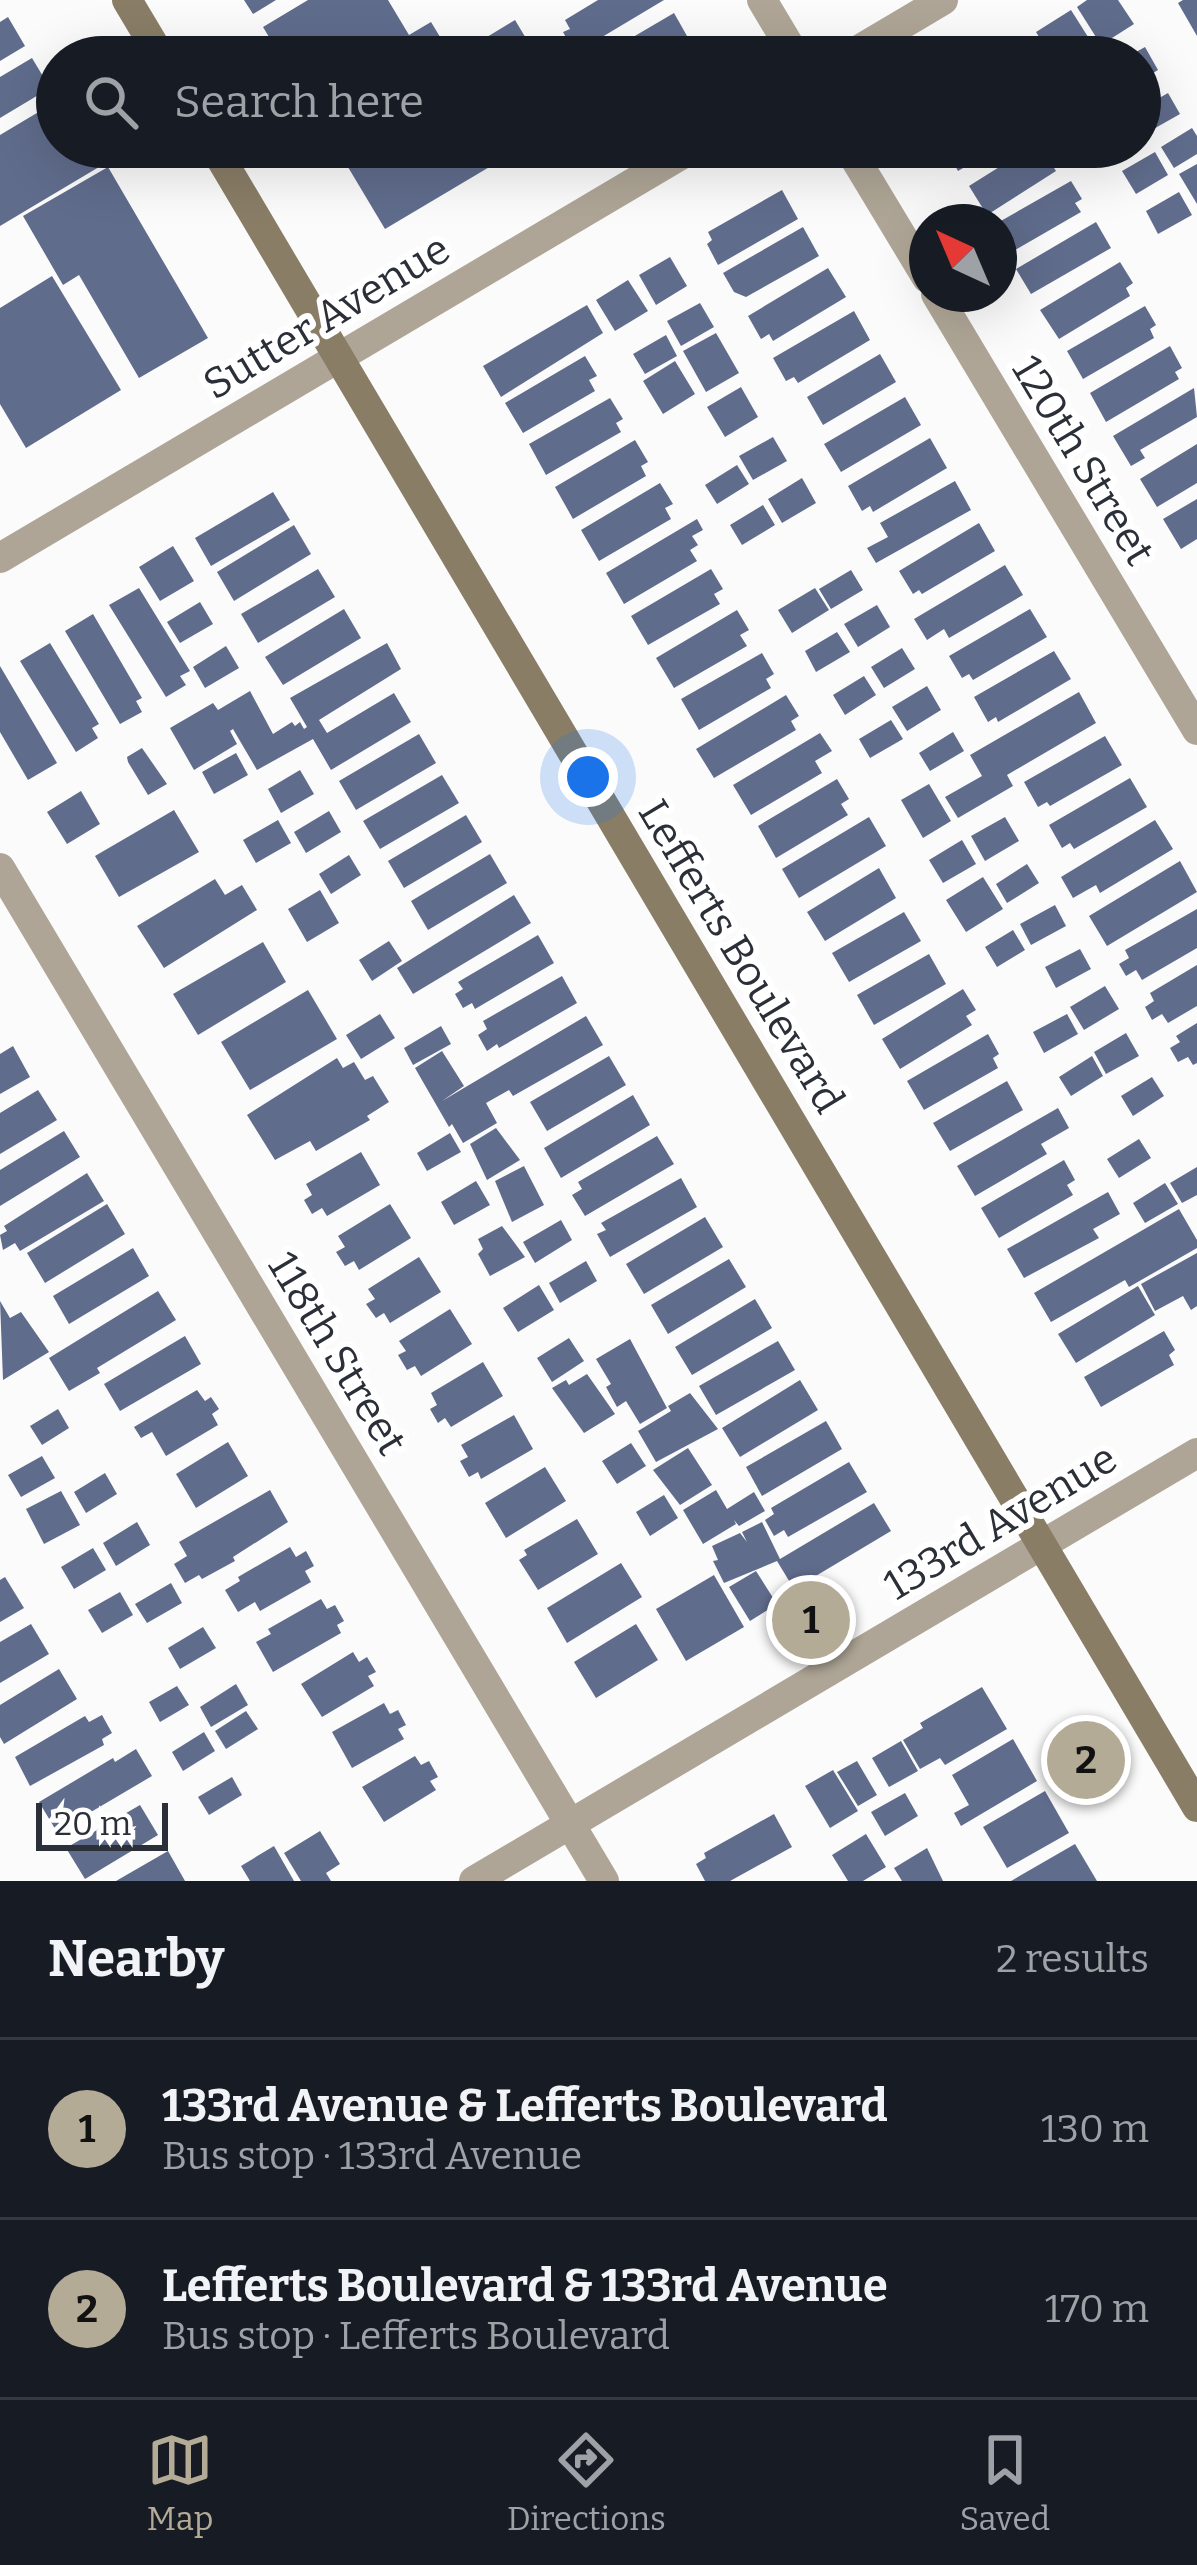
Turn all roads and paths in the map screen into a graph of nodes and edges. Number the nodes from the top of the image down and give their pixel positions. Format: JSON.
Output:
{"nodes":[{"id":1,"x":127,"y":0,"type":"edge"},
{"id":2,"x":762,"y":0,"type":"edge"},
{"id":3,"x":943,"y":0,"type":"edge"},
{"id":4,"x":148,"y":36,"type":"edge"},
{"id":5,"x":783,"y":36,"type":"edge"},
{"id":6,"x":882,"y":36,"type":"edge"},
{"id":7,"x":226,"y":168,"type":"edge"},
{"id":8,"x":659,"y":168,"type":"edge"},
{"id":9,"x":861,"y":168,"type":"edge"},
{"id":10,"x":909,"y":248,"type":"edge"},
{"id":11,"x":947,"y":312,"type":"edge"},
{"id":12,"x":339,"y":358,"type":"junction"},
{"id":13,"x":0,"y":557,"type":"edge"},
{"id":14,"x":1197,"y":730,"type":"edge"},
{"id":15,"x":0,"y":868,"type":"edge"},
{"id":16,"x":1197,"y":1453,"type":"edge"},
{"id":17,"x":1042,"y":1546,"type":"junction"},
{"id":18,"x":1197,"y":1807,"type":"edge"},
{"id":19,"x":570,"y":1824,"type":"junction"},
{"id":20,"x":474,"y":1881,"type":"edge"},
{"id":21,"x":604,"y":1881,"type":"edge"}],
"edges":[{"from":1,"to":4,"type":"main road"},
{"from":2,"to":5,"type":"street"},
{"from":3,"to":6,"type":"street"},
{"from":7,"to":12,"type":"main road","name":"Lefferts Boulevard"},
{"from":8,"to":12,"type":"street","name":"Sutter Avenue"},
{"from":9,"to":10,"type":"street"},
{"from":11,"to":14,"type":"street","name":"120th Street"},
{"from":12,"to":13,"type":"street","name":"Sutter Avenue"},
{"from":12,"to":17,"type":"main road","name":"Lefferts Boulevard"},
{"from":15,"to":19,"type":"street","name":"118th Street"},
{"from":16,"to":17,"type":"street","name":"133rd Avenue"},
{"from":17,"to":18,"type":"main road","name":"Lefferts Boulevard"},
{"from":17,"to":19,"type":"street","name":"133rd Avenue"},
{"from":19,"to":20,"type":"street","name":"133rd Avenue"},
{"from":19,"to":21,"type":"street","name":"118th Street"}]}
